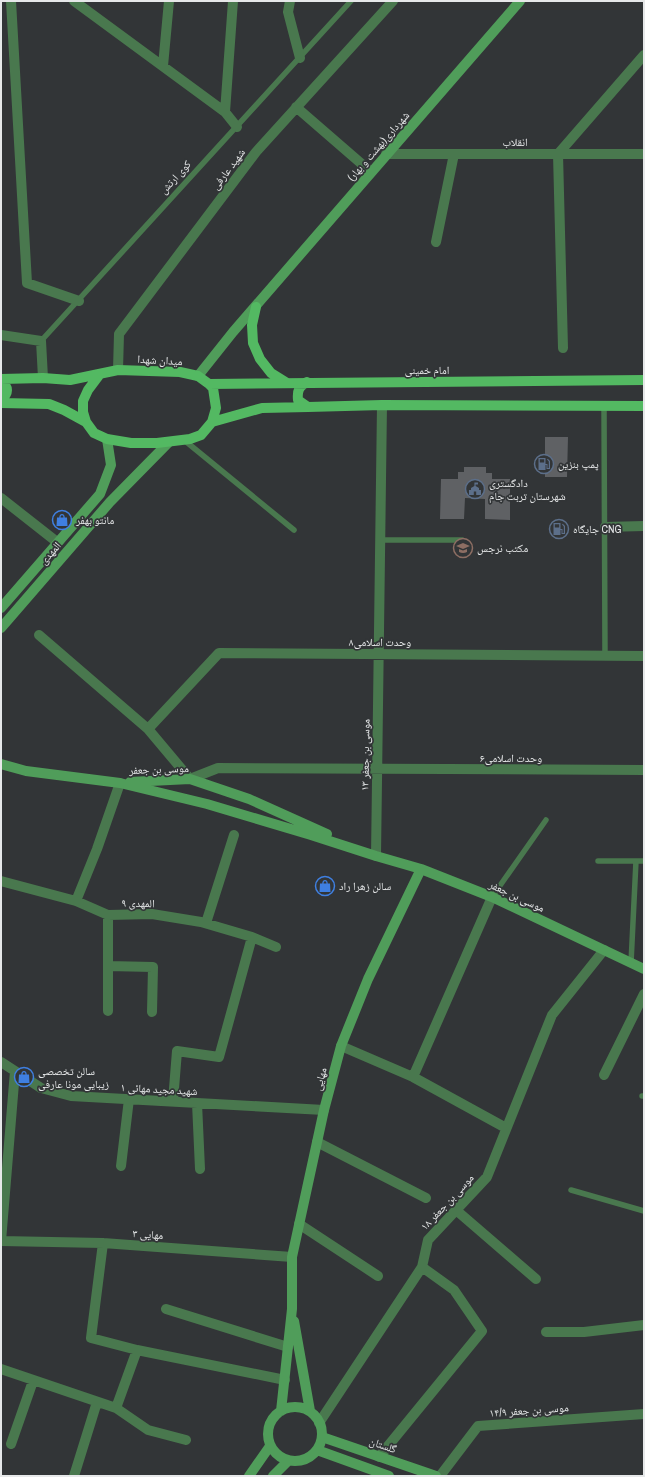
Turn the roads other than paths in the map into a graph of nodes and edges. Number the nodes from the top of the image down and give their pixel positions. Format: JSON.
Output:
{"nodes":[{"id":1,"x":10,"y":1,"type":"edge"},
{"id":2,"x":74,"y":1,"type":"edge"},
{"id":3,"x":169,"y":1,"type":"edge"},
{"id":4,"x":233,"y":1,"type":"edge"},
{"id":5,"x":290,"y":1,"type":"edge"},
{"id":6,"x":351,"y":1,"type":"edge"},
{"id":7,"x":392,"y":1,"type":"edge"},
{"id":8,"x":520,"y":1,"type":"edge"},
{"id":9,"x":644,"y":55,"type":"edge"},
{"id":10,"x":300,"y":58,"type":"junction"},
{"id":11,"x":163,"y":66,"type":"junction"},
{"id":12,"x":296,"y":107,"type":"junction"},
{"id":13,"x":225,"y":112,"type":"junction"},
{"id":14,"x":237,"y":127,"type":"junction"},
{"id":15,"x":386,"y":154,"type":"junction"},
{"id":16,"x":454,"y":154,"type":"junction"},
{"id":17,"x":558,"y":154,"type":"junction"},
{"id":18,"x":644,"y":154,"type":"edge"},
{"id":19,"x":371,"y":172,"type":"junction"},
{"id":20,"x":436,"y":242,"type":"dead end"},
{"id":21,"x":79,"y":301,"type":"junction"},
{"id":22,"x":256,"y":307,"type":"junction"},
{"id":23,"x":1,"y":335,"type":"edge"},
{"id":24,"x":41,"y":342,"type":"junction"},
{"id":25,"x":563,"y":348,"type":"dead end"},
{"id":26,"x":118,"y":370,"type":"junction"},
{"id":27,"x":100,"y":374,"type":"junction"},
{"id":28,"x":198,"y":376,"type":"junction"},
{"id":29,"x":43,"y":378,"type":"junction"},
{"id":30,"x":1,"y":380,"type":"edge"},
{"id":31,"x":644,"y":380,"type":"edge"},
{"id":32,"x":308,"y":382,"type":"junction"},
{"id":33,"x":287,"y":383,"type":"junction"},
{"id":34,"x":209,"y":384,"type":"junction"},
{"id":35,"x":1,"y":400,"type":"edge"},
{"id":36,"x":1,"y":403,"type":"edge"},
{"id":37,"x":382,"y":405,"type":"junction"},
{"id":38,"x":308,"y":406,"type":"junction"},
{"id":39,"x":604,"y":406,"type":"junction"},
{"id":40,"x":644,"y":406,"type":"edge"},
{"id":41,"x":86,"y":422,"type":"junction"},
{"id":42,"x":212,"y":422,"type":"junction"},
{"id":43,"x":107,"y":440,"type":"junction"},
{"id":44,"x":184,"y":440,"type":"junction"},
{"id":45,"x":169,"y":442,"type":"junction"},
{"id":46,"x":1,"y":498,"type":"edge"},
{"id":47,"x":644,"y":526,"type":"edge"},
{"id":48,"x":605,"y":527,"type":"junction"},
{"id":49,"x":294,"y":530,"type":"dead end"},
{"id":50,"x":380,"y":540,"type":"junction"},
{"id":51,"x":462,"y":540,"type":"dead end"},
{"id":52,"x":57,"y":542,"type":"junction"},
{"id":53,"x":1,"y":607,"type":"edge"},
{"id":54,"x":1,"y":628,"type":"edge"},
{"id":55,"x":39,"y":635,"type":"dead end"},
{"id":56,"x":379,"y":654,"type":"junction"},
{"id":57,"x":605,"y":656,"type":"junction"},
{"id":58,"x":644,"y":656,"type":"edge"},
{"id":59,"x":148,"y":729,"type":"junction"},
{"id":60,"x":1,"y":764,"type":"edge"},
{"id":61,"x":377,"y":769,"type":"junction"},
{"id":62,"x":644,"y":770,"type":"edge"},
{"id":63,"x":190,"y":779,"type":"junction"},
{"id":64,"x":120,"y":783,"type":"junction"},
{"id":65,"x":546,"y":820,"type":"dead end"},
{"id":66,"x":234,"y":835,"type":"dead end"},
{"id":67,"x":376,"y":856,"type":"junction"},
{"id":68,"x":598,"y":861,"type":"dead end"},
{"id":69,"x":636,"y":861,"type":"junction"},
{"id":70,"x":644,"y":861,"type":"edge"},
{"id":71,"x":421,"y":869,"type":"junction"},
{"id":72,"x":1,"y":884,"type":"edge"},
{"id":73,"x":492,"y":897,"type":"junction"},
{"id":74,"x":76,"y":901,"type":"junction"},
{"id":75,"x":108,"y":915,"type":"junction"},
{"id":76,"x":206,"y":923,"type":"junction"},
{"id":77,"x":252,"y":937,"type":"junction"},
{"id":78,"x":276,"y":947,"type":"dead end"},
{"id":79,"x":604,"y":950,"type":"junction"},
{"id":80,"x":630,"y":963,"type":"junction"},
{"id":81,"x":108,"y":966,"type":"junction"},
{"id":82,"x":644,"y":969,"type":"edge"},
{"id":83,"x":644,"y":994,"type":"edge"},
{"id":84,"x":108,"y":1011,"type":"dead end"},
{"id":85,"x":152,"y":1012,"type":"dead end"},
{"id":86,"x":341,"y":1046,"type":"junction"},
{"id":87,"x":1,"y":1062,"type":"edge"},
{"id":88,"x":15,"y":1071,"type":"junction"},
{"id":89,"x":604,"y":1075,"type":"dead end"},
{"id":90,"x":413,"y":1077,"type":"junction"},
{"id":91,"x":129,"y":1099,"type":"junction"},
{"id":92,"x":173,"y":1102,"type":"junction"},
{"id":93,"x":197,"y":1103,"type":"junction"},
{"id":94,"x":324,"y":1110,"type":"junction"},
{"id":95,"x":506,"y":1128,"type":"junction"},
{"id":96,"x":317,"y":1142,"type":"junction"},
{"id":97,"x":121,"y":1166,"type":"dead end"},
{"id":98,"x":200,"y":1169,"type":"dead end"},
{"id":99,"x":571,"y":1190,"type":"dead end"},
{"id":100,"x":426,"y":1198,"type":"dead end"},
{"id":101,"x":456,"y":1210,"type":"junction"},
{"id":102,"x":644,"y":1211,"type":"edge"},
{"id":103,"x":299,"y":1224,"type":"junction"},
{"id":104,"x":1,"y":1241,"type":"edge"},
{"id":105,"x":103,"y":1243,"type":"junction"},
{"id":106,"x":292,"y":1257,"type":"junction"},
{"id":107,"x":422,"y":1267,"type":"junction"},
{"id":108,"x":378,"y":1276,"type":"dead end"},
{"id":109,"x":536,"y":1279,"type":"dead end"},
{"id":110,"x":166,"y":1309,"type":"dead end"},
{"id":111,"x":292,"y":1309,"type":"junction"},
{"id":112,"x":644,"y":1325,"type":"edge"},
{"id":113,"x":546,"y":1332,"type":"dead end"},
{"id":114,"x":288,"y":1347,"type":"junction"},
{"id":115,"x":137,"y":1350,"type":"junction"},
{"id":116,"x":1,"y":1369,"type":"edge"},
{"id":117,"x":285,"y":1380,"type":"junction"},
{"id":118,"x":33,"y":1381,"type":"junction"},
{"id":119,"x":97,"y":1402,"type":"junction"},
{"id":120,"x":116,"y":1408,"type":"junction"},
{"id":121,"x":281,"y":1411,"type":"junction"},
{"id":122,"x":310,"y":1411,"type":"junction"},
{"id":123,"x":644,"y":1414,"type":"edge"},
{"id":124,"x":319,"y":1423,"type":"junction"},
{"id":125,"x":322,"y":1437,"type":"junction"},
{"id":126,"x":186,"y":1440,"type":"dead end"},
{"id":127,"x":11,"y":1444,"type":"dead end"},
{"id":128,"x":270,"y":1446,"type":"junction"},
{"id":129,"x":317,"y":1450,"type":"junction"},
{"id":130,"x":379,"y":1457,"type":"junction"},
{"id":131,"x":288,"y":1461,"type":"junction"},
{"id":132,"x":74,"y":1476,"type":"edge"},
{"id":133,"x":249,"y":1476,"type":"edge"},
{"id":134,"x":273,"y":1476,"type":"edge"},
{"id":135,"x":389,"y":1476,"type":"edge"},
{"id":136,"x":436,"y":1476,"type":"edge"},
{"id":137,"x":440,"y":1476,"type":"edge"}],
"edges":[{"from":1,"to":21,"type":"street"},
{"from":2,"to":11,"type":"street"},
{"from":3,"to":11,"type":"street"},
{"from":4,"to":13,"type":"street"},
{"from":5,"to":10,"type":"street"},
{"from":6,"to":10,"type":"lane","name":"کوی ارتش"},
{"from":7,"to":12,"type":"street","name":"شهید عارفی"},
{"from":8,"to":15,"type":"street","name":"شهرداری(بهشت و بهار)"},
{"from":9,"to":17,"type":"street"},
{"from":10,"to":14,"type":"lane","name":"کوی ارتش"},
{"from":11,"to":13,"type":"street"},
{"from":12,"to":19,"type":"street"},
{"from":12,"to":26,"type":"street","name":"شهید عارفی"},
{"from":13,"to":14,"type":"street"},
{"from":14,"to":21,"type":"lane","name":"کوی ارتش"},
{"from":15,"to":16,"type":"street","name":"انقلاب"},
{"from":15,"to":19,"type":"street","name":"شهرداری(بهشت و بهار)"},
{"from":16,"to":17,"type":"street","name":"انقلاب"},
{"from":16,"to":20,"type":"street"},
{"from":17,"to":18,"type":"street","name":"انقلاب"},
{"from":17,"to":25,"type":"street"},
{"from":19,"to":22,"type":"street","name":"شهرداری(بهشت و بهار)"},
{"from":21,"to":24,"type":"lane","name":"کوی ارتش"},
{"from":22,"to":28,"type":"street","name":"شهرداری(بهشت و بهار)"},
{"from":22,"to":33,"type":"main road"},
{"from":23,"to":24,"type":"street"},
{"from":24,"to":29,"type":"street"},
{"from":26,"to":27,"type":"main road","name":"میدان شهدا"},
{"from":26,"to":28,"type":"main road","name":"میدان شهدا"},
{"from":27,"to":29,"type":"main road","name":"میدان شهدا"},
{"from":27,"to":41,"type":"main road"},
{"from":28,"to":34,"type":"main road","name":"میدان شهدا"},
{"from":29,"to":30,"type":"main road","name":"میدان شهدا"},
{"from":30,"to":35,"type":"main road"},
{"from":31,"to":32,"type":"main road","name":"امام خمینی"},
{"from":32,"to":33,"type":"main road","name":"امام خمینی"},
{"from":32,"to":38,"type":"main road"},
{"from":33,"to":34,"type":"main road","name":"امام خمینی"},
{"from":34,"to":42,"type":"main road"},
{"from":36,"to":41,"type":"main road"},
{"from":37,"to":38,"type":"main road"},
{"from":37,"to":39,"type":"main road"},
{"from":37,"to":50,"type":"street","name":"موسی بن جعفر ۱۳"},
{"from":38,"to":42,"type":"main road"},
{"from":39,"to":40,"type":"main road"},
{"from":39,"to":48,"type":"lane"},
{"from":41,"to":43,"type":"main road"},
{"from":42,"to":44,"type":"main road"},
{"from":43,"to":45,"type":"main road"},
{"from":43,"to":52,"type":"street","name":"المهدی"},
{"from":44,"to":45,"type":"main road"},
{"from":44,"to":49,"type":"lane"},
{"from":45,"to":54,"type":"street","name":"المهدی"},
{"from":46,"to":52,"type":"street"},
{"from":47,"to":48,"type":"street"},
{"from":48,"to":57,"type":"lane"},
{"from":50,"to":51,"type":"lane"},
{"from":50,"to":56,"type":"street","name":"موسی بن جعفر ۱۳"},
{"from":52,"to":53,"type":"street","name":"المهدی"},
{"from":55,"to":59,"type":"street"},
{"from":56,"to":57,"type":"street","name":"وحدت اسلامی۸"},
{"from":56,"to":59,"type":"street","name":"وحدت اسلامی۸"},
{"from":56,"to":61,"type":"street","name":"موسی بن جعفر ۱۳"},
{"from":57,"to":58,"type":"street","name":"وحدت اسلامی۸"},
{"from":59,"to":63,"type":"street"},
{"from":60,"to":64,"type":"street","name":"موسی بن جعفر"},
{"from":61,"to":62,"type":"street","name":"وحدت اسلامی۶"},
{"from":61,"to":63,"type":"street","name":"وحدت اسلامی۶"},
{"from":61,"to":67,"type":"street","name":"موسی بن جعفر ۱۳"},
{"from":63,"to":64,"type":"street","name":"موسی بن جعفر"},
{"from":63,"to":67,"type":"street","name":"موسی بن جعفر"},
{"from":64,"to":67,"type":"street","name":"موسی بن جعفر"},
{"from":64,"to":74,"type":"street"},
{"from":65,"to":73,"type":"lane"},
{"from":66,"to":76,"type":"street"},
{"from":67,"to":71,"type":"street","name":"موسی بن جعفر"},
{"from":68,"to":69,"type":"lane"},
{"from":69,"to":70,"type":"lane"},
{"from":69,"to":80,"type":"lane"},
{"from":71,"to":73,"type":"street","name":"موسی بن جعفر"},
{"from":71,"to":86,"type":"street","name":"مهایی"},
{"from":72,"to":74,"type":"street","name":"المهدی ۹"},
{"from":73,"to":79,"type":"street","name":"موسی بن جعفر"},
{"from":73,"to":90,"type":"street"},
{"from":74,"to":75,"type":"street","name":"المهدی ۹"},
{"from":75,"to":76,"type":"street","name":"المهدی ۹"},
{"from":75,"to":81,"type":"street"},
{"from":76,"to":77,"type":"street","name":"المهدی ۹"},
{"from":77,"to":78,"type":"street","name":"المهدی ۹"},
{"from":77,"to":92,"type":"street"},
{"from":79,"to":80,"type":"street","name":"موسی بن جعفر"},
{"from":79,"to":95,"type":"street","name":"موسی بن جعفر ۱۸"},
{"from":80,"to":82,"type":"street","name":"موسی بن جعفر"},
{"from":81,"to":84,"type":"street"},
{"from":81,"to":85,"type":"street"},
{"from":83,"to":89,"type":"street"},
{"from":86,"to":90,"type":"street"},
{"from":86,"to":94,"type":"street","name":"مهایی"},
{"from":87,"to":88,"type":"street","name":"شهید مجید مهائی ۱"},
{"from":88,"to":91,"type":"street","name":"شهید مجید مهائی ۱"},
{"from":88,"to":104,"type":"street"},
{"from":90,"to":95,"type":"street"},
{"from":91,"to":92,"type":"street","name":"شهید مجید مهائی ۱"},
{"from":91,"to":97,"type":"street"},
{"from":92,"to":93,"type":"street","name":"شهید مجید مهائی ۱"},
{"from":93,"to":94,"type":"street","name":"شهید مجید مهائی ۱"},
{"from":93,"to":98,"type":"street"},
{"from":94,"to":96,"type":"street","name":"مهایی"},
{"from":95,"to":101,"type":"street","name":"موسی بن جعفر ۱۸"},
{"from":96,"to":100,"type":"street"},
{"from":96,"to":103,"type":"street","name":"مهایی"},
{"from":99,"to":102,"type":"lane"},
{"from":101,"to":107,"type":"street","name":"موسی بن جعفر ۱۸"},
{"from":101,"to":109,"type":"street"},
{"from":103,"to":106,"type":"street","name":"مهایی"},
{"from":103,"to":108,"type":"street"},
{"from":104,"to":105,"type":"street","name":"مهایی ۳"},
{"from":105,"to":106,"type":"street","name":"مهایی ۳"},
{"from":105,"to":115,"type":"street"},
{"from":106,"to":111,"type":"street","name":"مهایی"},
{"from":107,"to":124,"type":"street","name":"موسی بن جعفر ۱۸"},
{"from":107,"to":130,"type":"street"},
{"from":110,"to":114,"type":"street"},
{"from":111,"to":114,"type":"street"},
{"from":111,"to":122,"type":"street"},
{"from":112,"to":113,"type":"street"},
{"from":114,"to":117,"type":"street"},
{"from":115,"to":117,"type":"street"},
{"from":115,"to":120,"type":"street"},
{"from":116,"to":118,"type":"street"},
{"from":117,"to":121,"type":"street"},
{"from":118,"to":119,"type":"street"},
{"from":118,"to":127,"type":"street"},
{"from":119,"to":120,"type":"street"},
{"from":119,"to":132,"type":"street"},
{"from":120,"to":126,"type":"street"},
{"from":121,"to":122,"type":"street"},
{"from":121,"to":128,"type":"street"},
{"from":122,"to":124,"type":"street"},
{"from":123,"to":137,"type":"street","name":"موسی بن جعفر ۱۴/۹"},
{"from":124,"to":125,"type":"street"},
{"from":125,"to":129,"type":"street"},
{"from":125,"to":130,"type":"street","name":"گلستان"},
{"from":128,"to":131,"type":"street"},
{"from":128,"to":133,"type":"street"},
{"from":129,"to":131,"type":"street"},
{"from":129,"to":135,"type":"street"},
{"from":130,"to":136,"type":"street","name":"گلستان"},
{"from":131,"to":134,"type":"street"}]}
